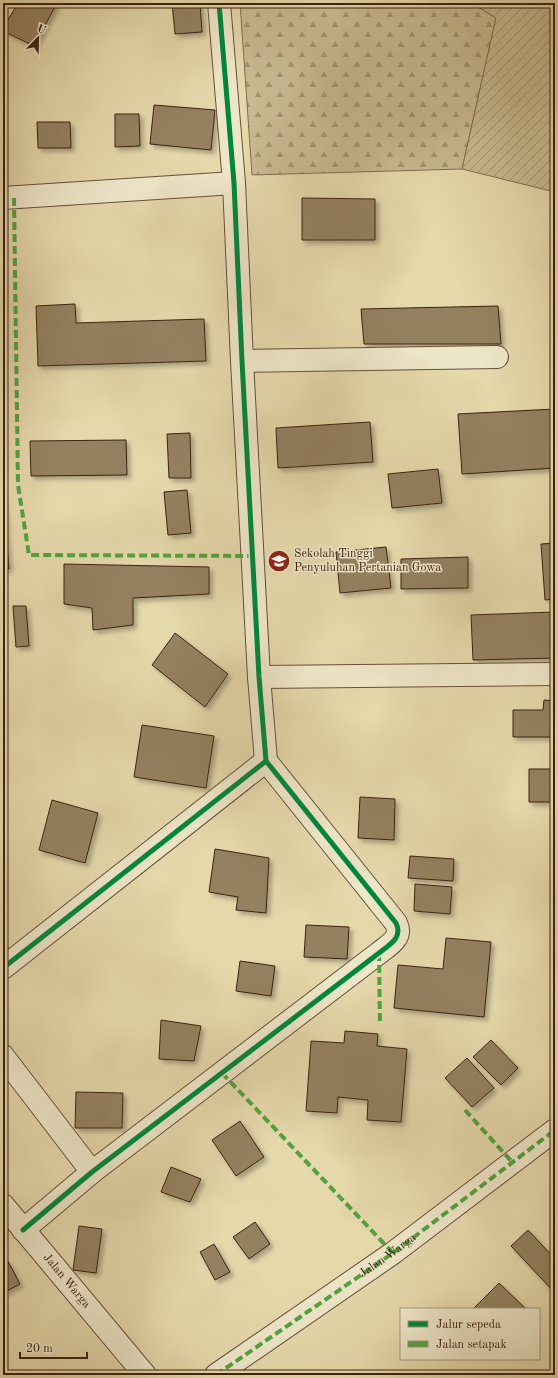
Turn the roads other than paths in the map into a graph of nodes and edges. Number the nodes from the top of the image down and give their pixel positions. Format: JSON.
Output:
{"nodes":[{"id":1,"x":218,"y":3,"type":"edge"},
{"id":2,"x":234,"y":183,"type":"junction"},
{"id":3,"x":3,"y":198,"type":"edge"},
{"id":4,"x":496,"y":356,"type":"dead end"},
{"id":5,"x":242,"y":361,"type":"junction"},
{"id":6,"x":555,"y":674,"type":"edge"},
{"id":7,"x":259,"y":677,"type":"junction"},
{"id":8,"x":266,"y":761,"type":"junction"},
{"id":9,"x":3,"y":968,"type":"edge"},
{"id":10,"x":3,"y":1056,"type":"edge"},
{"id":11,"x":555,"y":1130,"type":"edge"},
{"id":12,"x":92,"y":1172,"type":"junction"},
{"id":13,"x":3,"y":1205,"type":"edge"},
{"id":14,"x":23,"y":1230,"type":"junction"},
{"id":15,"x":145,"y":1375,"type":"edge"},
{"id":16,"x":216,"y":1375,"type":"edge"}],
"edges":[{"from":1,"to":2,"type":"street"},
{"from":2,"to":3,"type":"street"},
{"from":2,"to":5,"type":"street"},
{"from":4,"to":5,"type":"street"},
{"from":5,"to":7,"type":"street"},
{"from":6,"to":7,"type":"street"},
{"from":7,"to":8,"type":"street"},
{"from":8,"to":9,"type":"street"},
{"from":8,"to":12,"type":"street"},
{"from":10,"to":12,"type":"street"},
{"from":11,"to":16,"type":"street","name":"Jalan Warga"},
{"from":12,"to":14,"type":"street"},
{"from":13,"to":14,"type":"street","name":"Jalan Warga"},
{"from":14,"to":15,"type":"street","name":"Jalan Warga"}]}
